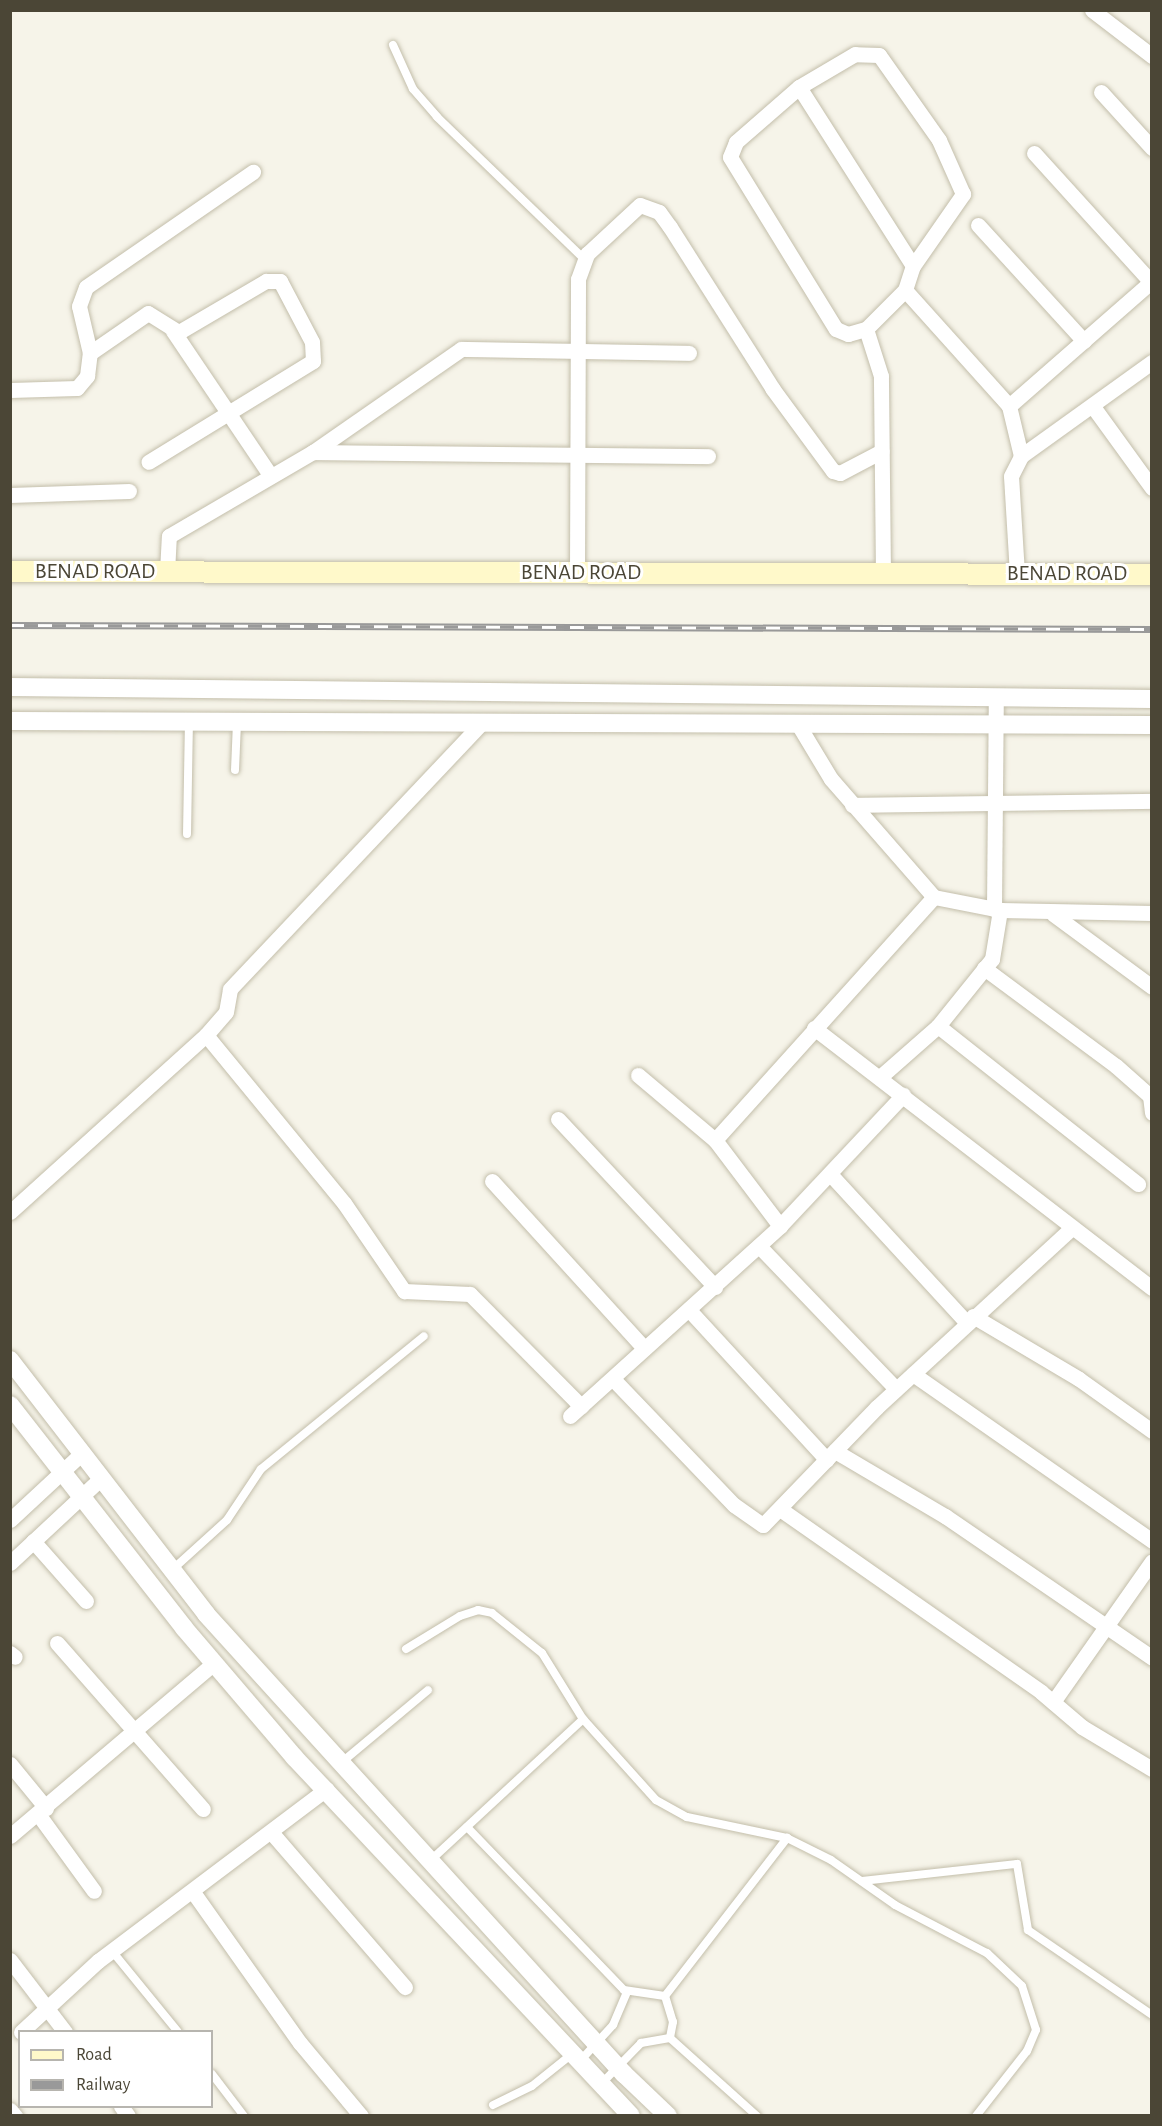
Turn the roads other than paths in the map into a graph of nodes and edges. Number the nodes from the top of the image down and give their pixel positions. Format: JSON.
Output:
{"nodes":[{"id":1,"x":1092,"y":10,"type":"edge"},
{"id":2,"x":393,"y":45,"type":"dead end"},
{"id":3,"x":1152,"y":56,"type":"edge"},
{"id":4,"x":799,"y":87,"type":"junction"},
{"id":5,"x":1101,"y":92,"type":"dead end"},
{"id":6,"x":1152,"y":148,"type":"edge"},
{"id":7,"x":1034,"y":153,"type":"dead end"},
{"id":8,"x":253,"y":172,"type":"dead end"},
{"id":9,"x":978,"y":225,"type":"dead end"},
{"id":10,"x":584,"y":259,"type":"junction"},
{"id":11,"x":913,"y":266,"type":"junction"},
{"id":12,"x":1151,"y":282,"type":"edge"},
{"id":13,"x":905,"y":290,"type":"junction"},
{"id":14,"x":866,"y":329,"type":"junction"},
{"id":15,"x":173,"y":331,"type":"junction"},
{"id":16,"x":1084,"y":341,"type":"junction"},
{"id":17,"x":581,"y":351,"type":"junction"},
{"id":18,"x":90,"y":353,"type":"junction"},
{"id":19,"x":689,"y":353,"type":"dead end"},
{"id":20,"x":1152,"y":362,"type":"edge"},
{"id":21,"x":10,"y":390,"type":"edge"},
{"id":22,"x":1009,"y":406,"type":"junction"},
{"id":23,"x":1094,"y":408,"type":"junction"},
{"id":24,"x":225,"y":412,"type":"junction"},
{"id":25,"x":882,"y":451,"type":"junction"},
{"id":26,"x":313,"y":452,"type":"junction"},
{"id":27,"x":579,"y":456,"type":"junction"},
{"id":28,"x":708,"y":456,"type":"dead end"},
{"id":29,"x":1021,"y":456,"type":"junction"},
{"id":30,"x":148,"y":462,"type":"dead end"},
{"id":31,"x":270,"y":476,"type":"junction"},
{"id":32,"x":1152,"y":488,"type":"edge"},
{"id":33,"x":129,"y":491,"type":"dead end"},
{"id":34,"x":10,"y":495,"type":"edge"},
{"id":35,"x":10,"y":572,"type":"edge"},
{"id":36,"x":167,"y":572,"type":"junction"},
{"id":37,"x":577,"y":573,"type":"junction"},
{"id":38,"x":883,"y":574,"type":"junction"},
{"id":39,"x":1017,"y":574,"type":"junction"},
{"id":40,"x":1152,"y":574,"type":"edge"},
{"id":41,"x":10,"y":687,"type":"edge"},
{"id":42,"x":996,"y":698,"type":"junction"},
{"id":43,"x":1152,"y":699,"type":"edge"},
{"id":44,"x":10,"y":721,"type":"edge"},
{"id":45,"x":189,"y":723,"type":"junction"},
{"id":46,"x":237,"y":723,"type":"junction"},
{"id":47,"x":480,"y":724,"type":"junction"},
{"id":48,"x":995,"y":724,"type":"junction"},
{"id":49,"x":1152,"y":725,"type":"edge"},
{"id":50,"x":799,"y":726,"type":"junction"},
{"id":51,"x":235,"y":770,"type":"dead end"},
{"id":52,"x":1152,"y":801,"type":"edge"},
{"id":53,"x":996,"y":803,"type":"junction"},
{"id":54,"x":852,"y":805,"type":"junction"},
{"id":55,"x":187,"y":834,"type":"dead end"},
{"id":56,"x":934,"y":897,"type":"junction"},
{"id":57,"x":997,"y":910,"type":"junction"},
{"id":58,"x":1152,"y":913,"type":"edge"},
{"id":59,"x":1053,"y":914,"type":"junction"},
{"id":60,"x":984,"y":968,"type":"junction"},
{"id":61,"x":1152,"y":987,"type":"edge"},
{"id":62,"x":938,"y":1026,"type":"junction"},
{"id":63,"x":814,"y":1028,"type":"junction"},
{"id":64,"x":206,"y":1035,"type":"junction"},
{"id":65,"x":638,"y":1075,"type":"dead end"},
{"id":66,"x":880,"y":1077,"type":"junction"},
{"id":67,"x":903,"y":1095,"type":"junction"},
{"id":68,"x":1152,"y":1113,"type":"edge"},
{"id":69,"x":558,"y":1119,"type":"dead end"},
{"id":70,"x":715,"y":1140,"type":"junction"},
{"id":71,"x":831,"y":1175,"type":"junction"},
{"id":72,"x":492,"y":1181,"type":"dead end"},
{"id":73,"x":1138,"y":1184,"type":"dead end"},
{"id":74,"x":10,"y":1212,"type":"edge"},
{"id":75,"x":780,"y":1226,"type":"junction"},
{"id":76,"x":1072,"y":1228,"type":"junction"},
{"id":77,"x":759,"y":1246,"type":"junction"},
{"id":78,"x":715,"y":1287,"type":"junction"},
{"id":79,"x":1152,"y":1287,"type":"edge"},
{"id":80,"x":690,"y":1311,"type":"junction"},
{"id":81,"x":970,"y":1320,"type":"junction"},
{"id":82,"x":424,"y":1336,"type":"dead end"},
{"id":83,"x":644,"y":1348,"type":"junction"},
{"id":84,"x":10,"y":1360,"type":"edge"},
{"id":85,"x":913,"y":1374,"type":"junction"},
{"id":86,"x":614,"y":1380,"type":"junction"},
{"id":87,"x":896,"y":1389,"type":"junction"},
{"id":88,"x":10,"y":1405,"type":"edge"},
{"id":89,"x":1152,"y":1431,"type":"edge"},
{"id":90,"x":82,"y":1452,"type":"junction"},
{"id":91,"x":831,"y":1455,"type":"junction"},
{"id":92,"x":62,"y":1471,"type":"junction"},
{"id":93,"x":101,"y":1478,"type":"junction"},
{"id":94,"x":81,"y":1495,"type":"junction"},
{"id":95,"x":780,"y":1509,"type":"junction"},
{"id":96,"x":10,"y":1520,"type":"edge"},
{"id":97,"x":33,"y":1541,"type":"junction"},
{"id":98,"x":1152,"y":1541,"type":"edge"},
{"id":99,"x":1152,"y":1561,"type":"edge"},
{"id":100,"x":10,"y":1563,"type":"edge"},
{"id":101,"x":172,"y":1570,"type":"junction"},
{"id":102,"x":86,"y":1601,"type":"dead end"},
{"id":103,"x":1106,"y":1626,"type":"junction"},
{"id":104,"x":218,"y":1628,"type":"junction"},
{"id":105,"x":57,"y":1643,"type":"dead end"},
{"id":106,"x":198,"y":1644,"type":"junction"},
{"id":107,"x":406,"y":1649,"type":"dead end"},
{"id":108,"x":1152,"y":1658,"type":"edge"},
{"id":109,"x":214,"y":1663,"type":"junction"},
{"id":110,"x":428,"y":1690,"type":"dead end"},
{"id":111,"x":1053,"y":1702,"type":"junction"},
{"id":112,"x":583,"y":1719,"type":"junction"},
{"id":113,"x":134,"y":1732,"type":"junction"},
{"id":114,"x":342,"y":1762,"type":"junction"},
{"id":115,"x":10,"y":1764,"type":"edge"},
{"id":116,"x":1152,"y":1769,"type":"edge"},
{"id":117,"x":326,"y":1789,"type":"junction"},
{"id":118,"x":203,"y":1809,"type":"dead end"},
{"id":119,"x":42,"y":1811,"type":"junction"},
{"id":120,"x":467,"y":1827,"type":"junction"},
{"id":121,"x":271,"y":1832,"type":"junction"},
{"id":122,"x":10,"y":1836,"type":"edge"},
{"id":123,"x":788,"y":1838,"type":"junction"},
{"id":124,"x":432,"y":1859,"type":"junction"},
{"id":125,"x":862,"y":1881,"type":"junction"},
{"id":126,"x":94,"y":1891,"type":"dead end"},
{"id":127,"x":193,"y":1892,"type":"junction"},
{"id":128,"x":112,"y":1951,"type":"junction"},
{"id":129,"x":10,"y":1960,"type":"edge"},
{"id":130,"x":405,"y":1988,"type":"dead end"},
{"id":131,"x":627,"y":1992,"type":"junction"},
{"id":132,"x":665,"y":1996,"type":"junction"},
{"id":133,"x":47,"y":2008,"type":"junction"},
{"id":134,"x":1152,"y":2015,"type":"edge"},
{"id":135,"x":22,"y":2030,"type":"edge"},
{"id":136,"x":64,"y":2030,"type":"edge"},
{"id":137,"x":177,"y":2030,"type":"edge"},
{"id":138,"x":670,"y":2038,"type":"junction"},
{"id":139,"x":597,"y":2044,"type":"junction"},
{"id":140,"x":577,"y":2057,"type":"junction"},
{"id":141,"x":617,"y":2067,"type":"junction"},
{"id":142,"x":213,"y":2075,"type":"edge"},
{"id":143,"x":602,"y":2083,"type":"junction"},
{"id":144,"x":493,"y":2105,"type":"dead end"},
{"id":145,"x":10,"y":2110,"type":"edge"},
{"id":146,"x":15,"y":2115,"type":"edge"},
{"id":147,"x":244,"y":2115,"type":"edge"},
{"id":148,"x":361,"y":2115,"type":"edge"},
{"id":149,"x":631,"y":2115,"type":"edge"},
{"id":150,"x":668,"y":2115,"type":"edge"},
{"id":151,"x":757,"y":2115,"type":"edge"},
{"id":152,"x":976,"y":2115,"type":"edge"}],
"edges":[{"from":1,"to":3,"type":"street"},
{"from":2,"to":10,"type":"lane"},
{"from":4,"to":11,"type":"street"},
{"from":4,"to":11,"type":"street"},
{"from":4,"to":14,"type":"street"},
{"from":5,"to":6,"type":"street"},
{"from":7,"to":12,"type":"street"},
{"from":8,"to":18,"type":"street"},
{"from":9,"to":16,"type":"street"},
{"from":10,"to":17,"type":"street"},
{"from":10,"to":25,"type":"street"},
{"from":11,"to":13,"type":"street"},
{"from":12,"to":16,"type":"street"},
{"from":13,"to":14,"type":"street"},
{"from":13,"to":22,"type":"street"},
{"from":14,"to":25,"type":"street"},
{"from":15,"to":18,"type":"street"},
{"from":15,"to":24,"type":"street"},
{"from":15,"to":24,"type":"street"},
{"from":16,"to":22,"type":"street"},
{"from":17,"to":19,"type":"street"},
{"from":17,"to":26,"type":"street"},
{"from":17,"to":27,"type":"street"},
{"from":18,"to":21,"type":"street"},
{"from":20,"to":23,"type":"street"},
{"from":22,"to":29,"type":"street"},
{"from":23,"to":29,"type":"street"},
{"from":23,"to":32,"type":"street"},
{"from":24,"to":30,"type":"street"},
{"from":24,"to":31,"type":"street"},
{"from":25,"to":38,"type":"street"},
{"from":26,"to":27,"type":"street"},
{"from":26,"to":31,"type":"street"},
{"from":27,"to":28,"type":"street"},
{"from":27,"to":37,"type":"street"},
{"from":29,"to":39,"type":"street"},
{"from":31,"to":36,"type":"street"},
{"from":33,"to":34,"type":"street"},
{"from":35,"to":36,"type":"main road","name":"BENAD ROAD"},
{"from":36,"to":37,"type":"main road","name":"BENAD ROAD"},
{"from":37,"to":38,"type":"main road","name":"BENAD ROAD"},
{"from":38,"to":39,"type":"main road","name":"BENAD ROAD"},
{"from":39,"to":40,"type":"main road","name":"BENAD ROAD"},
{"from":41,"to":42,"type":"street"},
{"from":42,"to":43,"type":"street"},
{"from":42,"to":48,"type":"street"},
{"from":44,"to":45,"type":"street"},
{"from":45,"to":46,"type":"street"},
{"from":45,"to":55,"type":"lane"},
{"from":46,"to":47,"type":"street"},
{"from":46,"to":51,"type":"lane"},
{"from":47,"to":50,"type":"street"},
{"from":47,"to":64,"type":"street"},
{"from":48,"to":49,"type":"street"},
{"from":48,"to":50,"type":"street"},
{"from":48,"to":53,"type":"street"},
{"from":50,"to":54,"type":"street"},
{"from":52,"to":53,"type":"street"},
{"from":53,"to":54,"type":"street"},
{"from":53,"to":57,"type":"street"},
{"from":54,"to":56,"type":"street"},
{"from":56,"to":57,"type":"street"},
{"from":56,"to":63,"type":"street"},
{"from":57,"to":59,"type":"street"},
{"from":57,"to":60,"type":"street"},
{"from":58,"to":59,"type":"street"},
{"from":59,"to":61,"type":"street"},
{"from":60,"to":62,"type":"street"},
{"from":60,"to":68,"type":"street"},
{"from":62,"to":66,"type":"street"},
{"from":62,"to":73,"type":"street"},
{"from":63,"to":66,"type":"street"},
{"from":63,"to":70,"type":"street"},
{"from":64,"to":74,"type":"street"},
{"from":64,"to":86,"type":"street"},
{"from":65,"to":70,"type":"street"},
{"from":66,"to":67,"type":"street"},
{"from":67,"to":71,"type":"street"},
{"from":67,"to":76,"type":"street"},
{"from":69,"to":78,"type":"street"},
{"from":70,"to":75,"type":"street"},
{"from":71,"to":75,"type":"street"},
{"from":71,"to":81,"type":"street"},
{"from":72,"to":83,"type":"street"},
{"from":75,"to":77,"type":"street"},
{"from":76,"to":79,"type":"street"},
{"from":76,"to":81,"type":"street"},
{"from":77,"to":78,"type":"street"},
{"from":77,"to":87,"type":"street"},
{"from":78,"to":80,"type":"street"},
{"from":80,"to":83,"type":"street"},
{"from":80,"to":91,"type":"street"},
{"from":81,"to":85,"type":"street"},
{"from":81,"to":89,"type":"street"},
{"from":82,"to":101,"type":"lane"},
{"from":83,"to":86,"type":"street"},
{"from":84,"to":90,"type":"street"},
{"from":85,"to":87,"type":"street"},
{"from":85,"to":98,"type":"street"},
{"from":86,"to":95,"type":"street"},
{"from":87,"to":91,"type":"street"},
{"from":88,"to":92,"type":"street"},
{"from":90,"to":92,"type":"street"},
{"from":90,"to":93,"type":"street"},
{"from":91,"to":95,"type":"street"},
{"from":91,"to":103,"type":"street"},
{"from":92,"to":94,"type":"street"},
{"from":92,"to":96,"type":"street"},
{"from":93,"to":94,"type":"street"},
{"from":93,"to":101,"type":"street"},
{"from":94,"to":97,"type":"street"},
{"from":94,"to":106,"type":"street"},
{"from":95,"to":111,"type":"street"},
{"from":97,"to":100,"type":"street"},
{"from":97,"to":102,"type":"street"},
{"from":99,"to":103,"type":"street"},
{"from":101,"to":104,"type":"street"},
{"from":103,"to":108,"type":"street"},
{"from":103,"to":111,"type":"street"},
{"from":104,"to":106,"type":"street"},
{"from":104,"to":114,"type":"street"},
{"from":105,"to":113,"type":"street"},
{"from":106,"to":109,"type":"street"},
{"from":107,"to":112,"type":"lane"},
{"from":109,"to":113,"type":"street"},
{"from":109,"to":117,"type":"street"},
{"from":110,"to":114,"type":"lane"},
{"from":111,"to":116,"type":"street"},
{"from":112,"to":120,"type":"lane"},
{"from":112,"to":123,"type":"lane"},
{"from":113,"to":118,"type":"street"},
{"from":113,"to":119,"type":"street"},
{"from":114,"to":124,"type":"street"},
{"from":115,"to":119,"type":"street"},
{"from":117,"to":121,"type":"street"},
{"from":117,"to":140,"type":"street"},
{"from":119,"to":122,"type":"street"},
{"from":119,"to":126,"type":"street"},
{"from":120,"to":124,"type":"lane"},
{"from":120,"to":131,"type":"lane"},
{"from":121,"to":127,"type":"street"},
{"from":121,"to":130,"type":"street"},
{"from":123,"to":125,"type":"lane"},
{"from":123,"to":132,"type":"lane"},
{"from":124,"to":139,"type":"street"},
{"from":125,"to":134,"type":"lane"},
{"from":125,"to":152,"type":"lane"},
{"from":127,"to":128,"type":"street"},
{"from":127,"to":148,"type":"street"},
{"from":128,"to":133,"type":"street"},
{"from":128,"to":137,"type":"lane"},
{"from":129,"to":133,"type":"street"},
{"from":131,"to":132,"type":"lane"},
{"from":131,"to":139,"type":"lane"},
{"from":132,"to":138,"type":"lane"},
{"from":133,"to":135,"type":"street"},
{"from":133,"to":136,"type":"street"},
{"from":138,"to":141,"type":"lane"},
{"from":138,"to":151,"type":"lane"},
{"from":139,"to":140,"type":"lane"},
{"from":139,"to":141,"type":"street"},
{"from":140,"to":143,"type":"street"},
{"from":140,"to":144,"type":"lane"},
{"from":141,"to":143,"type":"lane"},
{"from":141,"to":150,"type":"street"},
{"from":142,"to":147,"type":"lane"},
{"from":143,"to":149,"type":"street"},
{"from":145,"to":146,"type":"street"}]}
